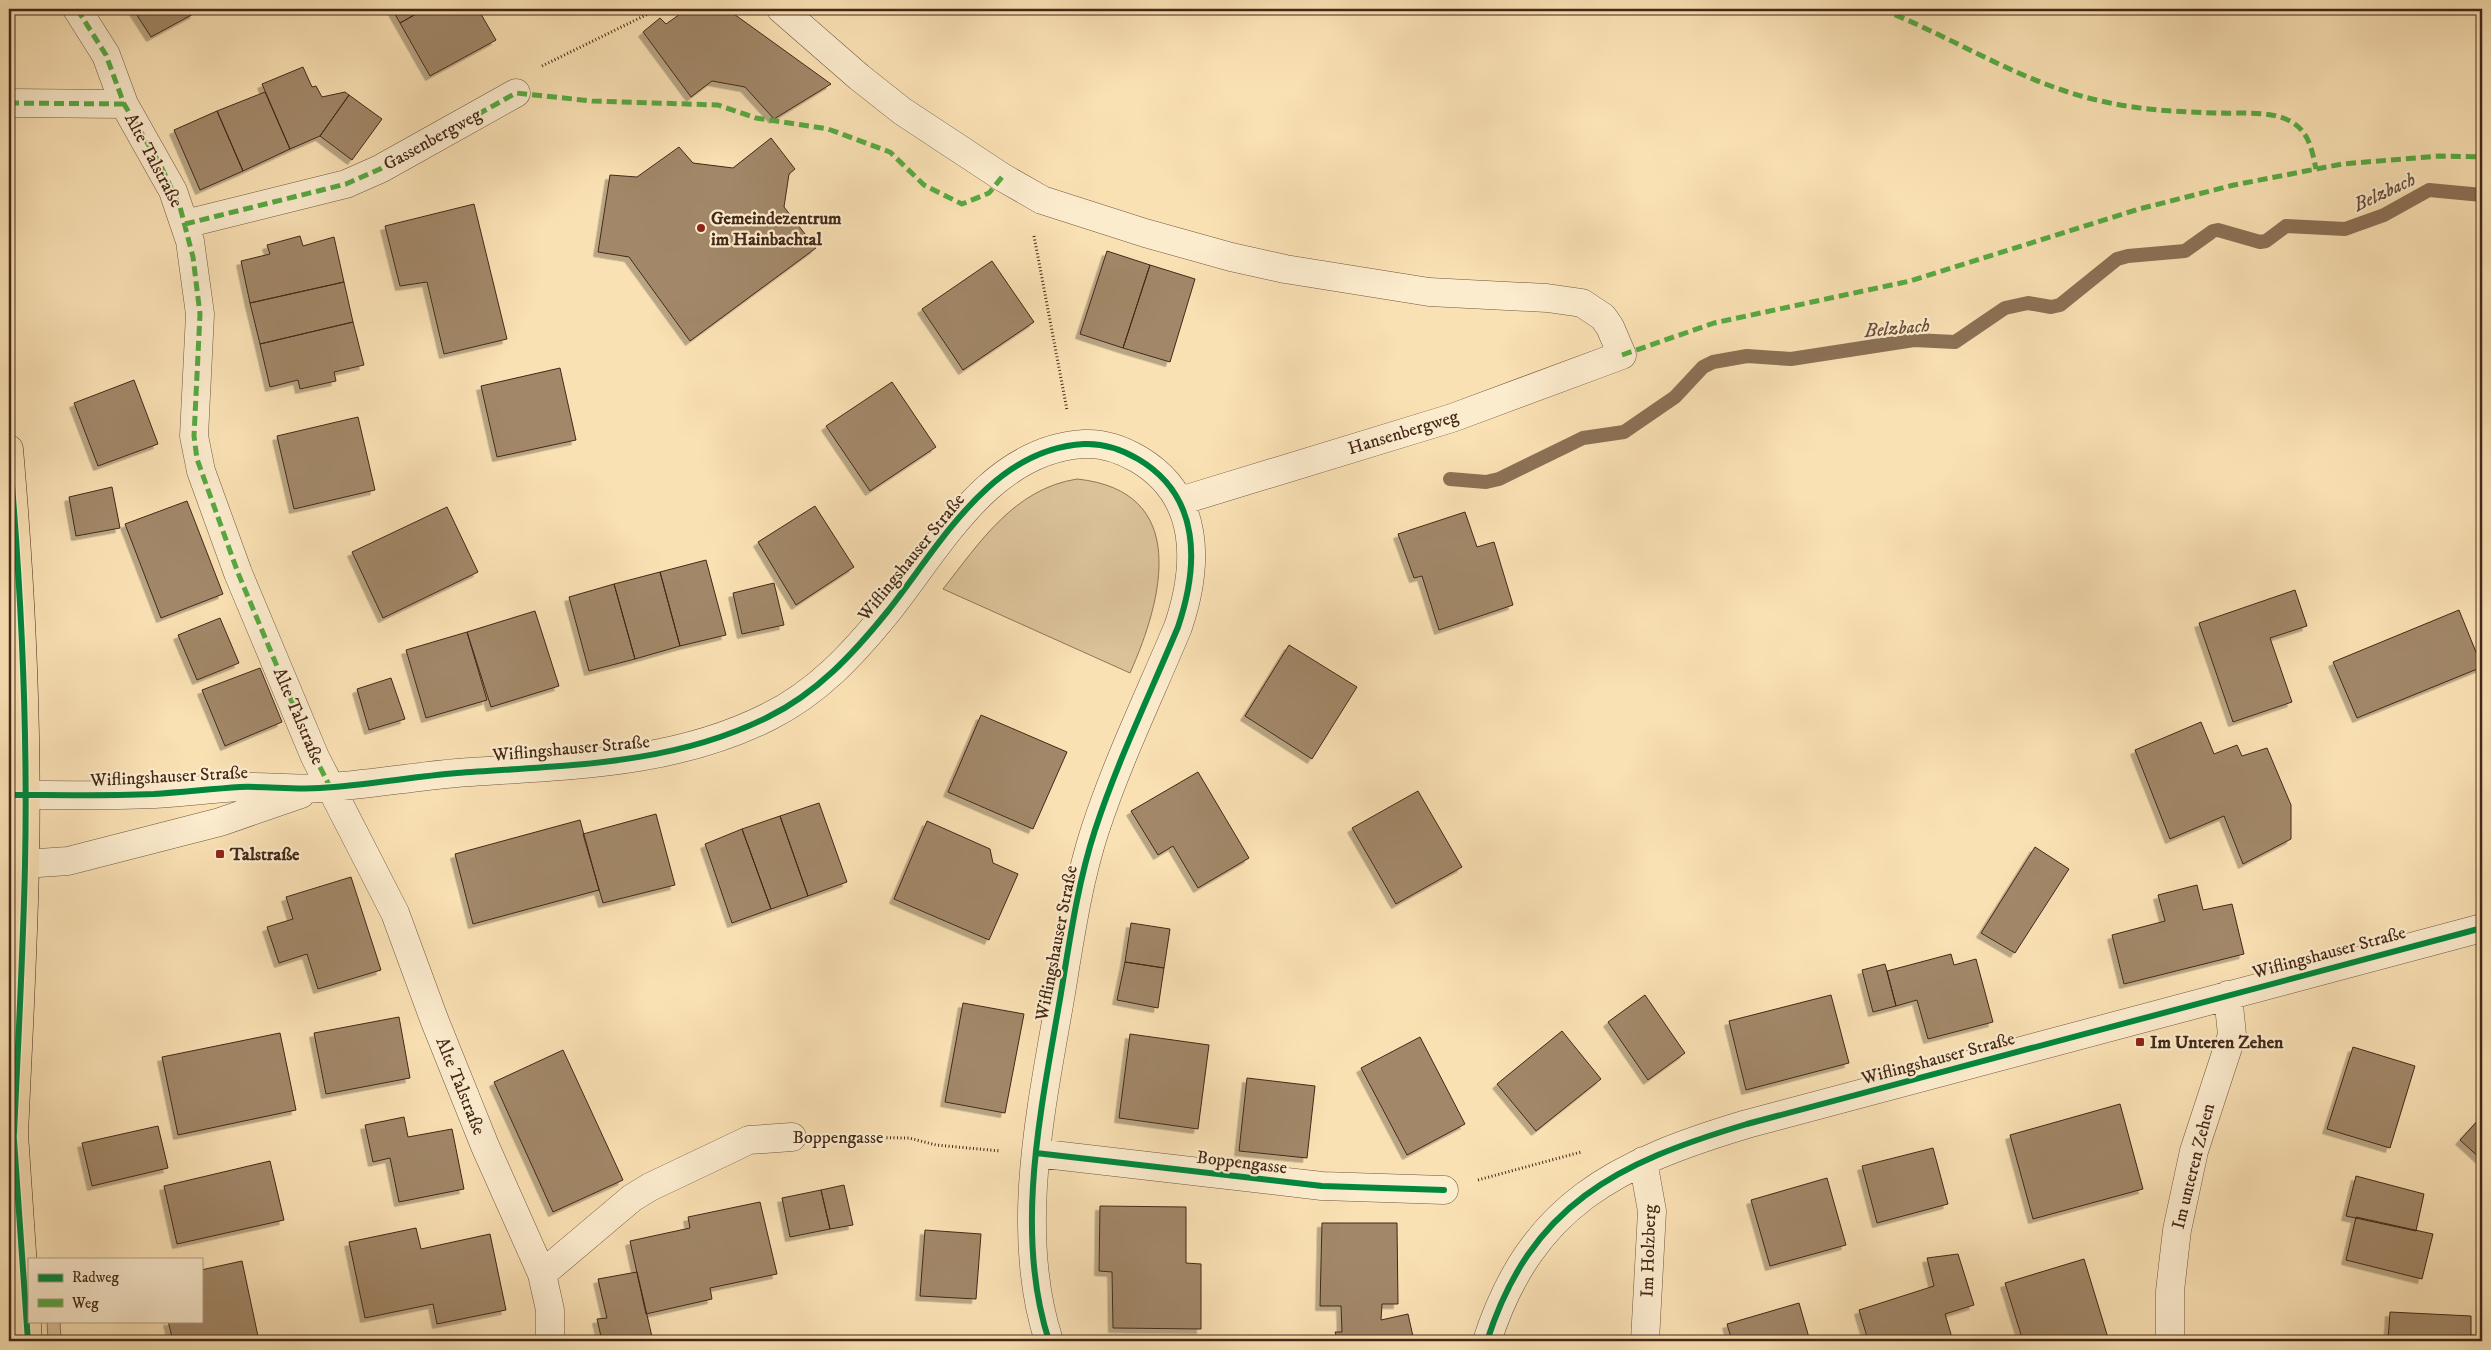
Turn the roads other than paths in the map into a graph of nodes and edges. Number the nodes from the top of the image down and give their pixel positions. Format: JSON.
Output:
{"nodes":[{"id":1,"x":77,"y":9,"type":"edge"},
{"id":2,"x":781,"y":9,"type":"edge"},
{"id":3,"x":516,"y":93,"type":"road end"},
{"id":4,"x":9,"y":103,"type":"edge"},
{"id":5,"x":124,"y":104,"type":"junction"},
{"id":6,"x":185,"y":224,"type":"junction"},
{"id":7,"x":9,"y":449,"type":"edge"},
{"id":8,"x":1180,"y":501,"type":"junction"},
{"id":9,"x":324,"y":788,"type":"junction"},
{"id":10,"x":17,"y":795,"type":"edge"},
{"id":11,"x":17,"y":865,"type":"edge"},
{"id":12,"x":2482,"y":928,"type":"edge"},
{"id":13,"x":2228,"y":995,"type":"junction"},
{"id":14,"x":9,"y":1104,"type":"edge"},
{"id":15,"x":14,"y":1134,"type":"junction"},
{"id":16,"x":792,"y":1137,"type":"road end"},
{"id":17,"x":1036,"y":1153,"type":"junction"},
{"id":18,"x":1643,"y":1161,"type":"junction"},
{"id":19,"x":1444,"y":1190,"type":"road end"},
{"id":20,"x":542,"y":1274,"type":"junction"},
{"id":21,"x":28,"y":1341,"type":"edge"},
{"id":22,"x":550,"y":1341,"type":"edge"},
{"id":23,"x":1049,"y":1341,"type":"edge"},
{"id":24,"x":1487,"y":1341,"type":"edge"},
{"id":25,"x":1645,"y":1341,"type":"edge"},
{"id":26,"x":2170,"y":1341,"type":"edge"}],
"edges":[{"from":1,"to":5,"type":"street","name":"Alte Talstraße"},
{"from":2,"to":8,"type":"street","name":"Hansenbergweg"},
{"from":3,"to":6,"type":"street","name":"Gassenbergweg"},
{"from":4,"to":5,"type":"street","name":"Alte Talstraße"},
{"from":5,"to":6,"type":"street","name":"Alte Talstraße"},
{"from":6,"to":9,"type":"street","name":"Alte Talstraße"},
{"from":7,"to":10,"type":"main road"},
{"from":8,"to":9,"type":"street","name":"Wiflingshauser Straße"},
{"from":8,"to":17,"type":"street","name":"Wiflingshauser Straße"},
{"from":9,"to":10,"type":"street","name":"Wiflingshauser Straße"},
{"from":9,"to":11,"type":"street","name":"Wiflingshauser Straße"},
{"from":9,"to":20,"type":"street","name":"Alte Talstraße"},
{"from":10,"to":11,"type":"main road"},
{"from":11,"to":15,"type":"main road"},
{"from":12,"to":13,"type":"street","name":"Wiflingshauser Straße"},
{"from":13,"to":18,"type":"street","name":"Wiflingshauser Straße"},
{"from":13,"to":26,"type":"street","name":"Im unteren Zehen"},
{"from":14,"to":15,"type":"main road"},
{"from":15,"to":21,"type":"main road"},
{"from":16,"to":20,"type":"street","name":"Boppengasse"},
{"from":17,"to":19,"type":"street","name":"Boppengasse"},
{"from":17,"to":23,"type":"street","name":"Wiflingshauser Straße"},
{"from":18,"to":24,"type":"street","name":"Wiflingshauser Straße"},
{"from":18,"to":25,"type":"street","name":"Im Holzberg"},
{"from":20,"to":22,"type":"street","name":"Alte Talstraße"}]}
